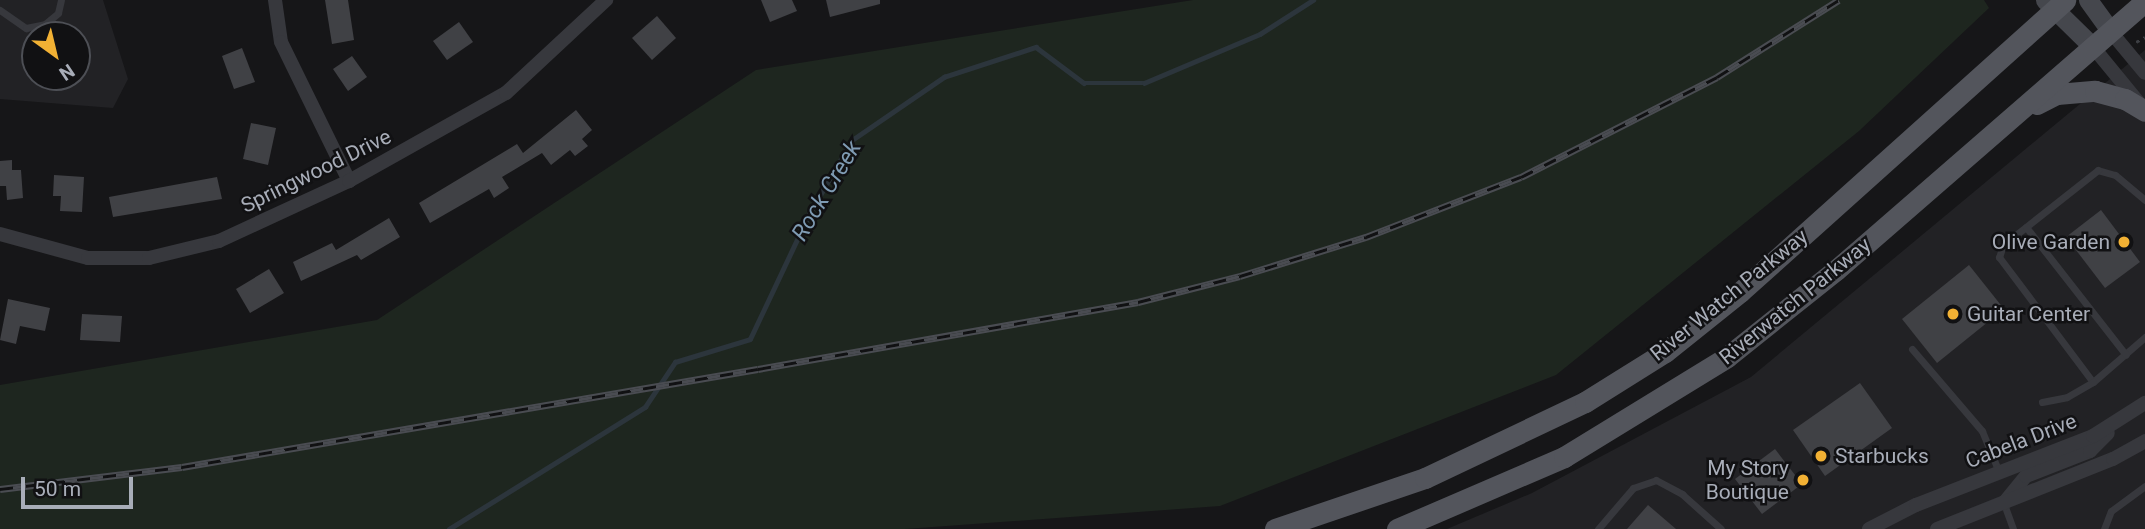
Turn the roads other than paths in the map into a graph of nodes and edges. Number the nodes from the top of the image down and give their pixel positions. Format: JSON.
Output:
{"nodes":[{"id":1,"x":61,"y":0,"type":"edge"},
{"id":2,"x":275,"y":0,"type":"edge"},
{"id":3,"x":606,"y":0,"type":"edge"},
{"id":4,"x":2088,"y":0,"type":"edge"},
{"id":5,"x":2145,"y":1,"type":"edge"},
{"id":6,"x":2054,"y":4,"type":"edge"},
{"id":7,"x":0,"y":10,"type":"edge"},
{"id":8,"x":2111,"y":32,"type":"junction"},
{"id":9,"x":2092,"y":47,"type":"junction"},
{"id":10,"x":2145,"y":73,"type":"edge"},
{"id":11,"x":2145,"y":111,"type":"edge"},
{"id":12,"x":2011,"y":119,"type":"junction"},
{"id":13,"x":349,"y":181,"type":"junction"},
{"id":14,"x":2145,"y":200,"type":"edge"},
{"id":15,"x":2026,"y":227,"type":"junction"},
{"id":16,"x":0,"y":234,"type":"edge"},
{"id":17,"x":2145,"y":337,"type":"edge"},
{"id":18,"x":1912,"y":349,"type":"dead end"},
{"id":19,"x":2126,"y":355,"type":"junction"},
{"id":20,"x":2093,"y":382,"type":"junction"},
{"id":21,"x":2042,"y":402,"type":"dead end"},
{"id":22,"x":2145,"y":403,"type":"edge"},
{"id":23,"x":2116,"y":424,"type":"junction"},
{"id":24,"x":2145,"y":441,"type":"edge"},
{"id":25,"x":1999,"y":472,"type":"junction"},
{"id":26,"x":2145,"y":486,"type":"edge"},
{"id":27,"x":2004,"y":503,"type":"junction"},
{"id":28,"x":1275,"y":529,"type":"edge"},
{"id":29,"x":1397,"y":529,"type":"edge"},
{"id":30,"x":1598,"y":529,"type":"edge"},
{"id":31,"x":1721,"y":529,"type":"edge"},
{"id":32,"x":1869,"y":529,"type":"edge"},
{"id":33,"x":1937,"y":529,"type":"edge"},
{"id":34,"x":2013,"y":529,"type":"edge"},
{"id":35,"x":2104,"y":529,"type":"edge"}],
"edges":[{"from":1,"to":7,"type":"lane"},
{"from":2,"to":13,"type":"street"},
{"from":3,"to":13,"type":"street","name":"Springwood Drive"},
{"from":4,"to":8,"type":"main road"},
{"from":5,"to":8,"type":"main road","name":"Riverwatch Parkway"},
{"from":6,"to":9,"type":"main road"},
{"from":6,"to":28,"type":"main road","name":"River Watch Parkway"},
{"from":8,"to":9,"type":"main road","name":"Riverwatch Parkway"},
{"from":8,"to":10,"type":"street"},
{"from":9,"to":11,"type":"street"},
{"from":9,"to":12,"type":"main road","name":"Riverwatch Parkway"},
{"from":11,"to":12,"type":"main road"},
{"from":12,"to":29,"type":"main road","name":"Riverwatch Parkway"},
{"from":13,"to":16,"type":"street","name":"Springwood Drive"},
{"from":14,"to":15,"type":"lane"},
{"from":15,"to":19,"type":"lane"},
{"from":15,"to":20,"type":"lane"},
{"from":17,"to":19,"type":"lane"},
{"from":18,"to":25,"type":"lane"},
{"from":19,"to":20,"type":"lane"},
{"from":20,"to":21,"type":"lane"},
{"from":22,"to":23,"type":"street","name":"Cabela Drive"},
{"from":23,"to":25,"type":"street","name":"Cabela Drive"},
{"from":23,"to":27,"type":"street"},
{"from":24,"to":27,"type":"street"},
{"from":25,"to":32,"type":"street","name":"Cabela Drive"},
{"from":26,"to":35,"type":"lane"},
{"from":27,"to":33,"type":"street"},
{"from":27,"to":34,"type":"lane"},
{"from":30,"to":31,"type":"lane"}]}
